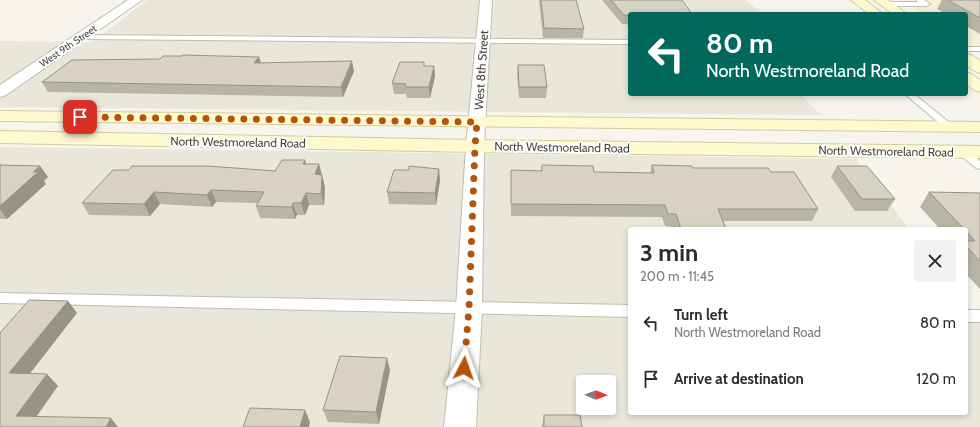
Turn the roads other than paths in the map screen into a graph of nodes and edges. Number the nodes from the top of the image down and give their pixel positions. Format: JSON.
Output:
{"nodes":[{"id":1,"x":136,"y":0,"type":"edge"},
{"id":2,"x":486,"y":0,"type":"edge"},
{"id":3,"x":857,"y":0,"type":"edge"},
{"id":4,"x":883,"y":2,"type":"edge"},
{"id":5,"x":916,"y":2,"type":"edge"},
{"id":6,"x":924,"y":11,"type":"dead end"},
{"id":7,"x":874,"y":12,"type":"edge"},
{"id":8,"x":897,"y":12,"type":"edge"},
{"id":9,"x":83,"y":36,"type":"junction"},
{"id":10,"x":483,"y":41,"type":"junction"},
{"id":11,"x":628,"y":42,"type":"edge"},
{"id":12,"x":968,"y":49,"type":"edge"},
{"id":13,"x":980,"y":49,"type":"edge"},
{"id":14,"x":968,"y":59,"type":"edge"},
{"id":15,"x":980,"y":68,"type":"edge"},
{"id":16,"x":968,"y":78,"type":"edge"},
{"id":17,"x":980,"y":87,"type":"edge"},
{"id":18,"x":0,"y":92,"type":"edge"},
{"id":19,"x":911,"y":96,"type":"edge"},
{"id":20,"x":0,"y":116,"type":"edge"},
{"id":21,"x":948,"y":126,"type":"junction"},
{"id":22,"x":980,"y":127,"type":"edge"},
{"id":23,"x":476,"y":134,"type":"junction"},
{"id":24,"x":0,"y":137,"type":"edge"},
{"id":25,"x":972,"y":152,"type":"edge"},
{"id":26,"x":980,"y":166,"type":"edge"},
{"id":27,"x":0,"y":298,"type":"edge"},
{"id":28,"x":469,"y":308,"type":"junction"},
{"id":29,"x":628,"y":311,"type":"edge"},
{"id":30,"x":968,"y":316,"type":"edge"},
{"id":31,"x":980,"y":316,"type":"edge"},
{"id":32,"x":460,"y":427,"type":"edge"}],
"edges":[{"from":1,"to":9,"type":"street","name":"West 9th Street"},
{"from":2,"to":10,"type":"street","name":"West 8th Street"},
{"from":3,"to":7,"type":"main road"},
{"from":4,"to":5,"type":"lane"},
{"from":4,"to":8,"type":"main road"},
{"from":5,"to":6,"type":"lane"},
{"from":9,"to":10,"type":"lane"},
{"from":9,"to":18,"type":"street","name":"West 9th Street"},
{"from":10,"to":11,"type":"lane"},
{"from":10,"to":23,"type":"street","name":"West 8th Street"},
{"from":12,"to":13,"type":"lane"},
{"from":14,"to":15,"type":"main road"},
{"from":16,"to":17,"type":"main road"},
{"from":19,"to":21,"type":"lane"},
{"from":20,"to":23,"type":"main road","name":"North Westmoreland Road"},
{"from":21,"to":22,"type":"main road","name":"North Westmoreland Road"},
{"from":21,"to":23,"type":"main road","name":"North Westmoreland Road"},
{"from":23,"to":24,"type":"main road","name":"North Westmoreland Road"},
{"from":23,"to":25,"type":"main road","name":"North Westmoreland Road"},
{"from":23,"to":28,"type":"street","name":"West 8th Street"},
{"from":25,"to":26,"type":"lane"},
{"from":27,"to":28,"type":"lane"},
{"from":28,"to":29,"type":"lane"},
{"from":28,"to":32,"type":"street","name":"West 8th Street"},
{"from":30,"to":31,"type":"lane"}]}
